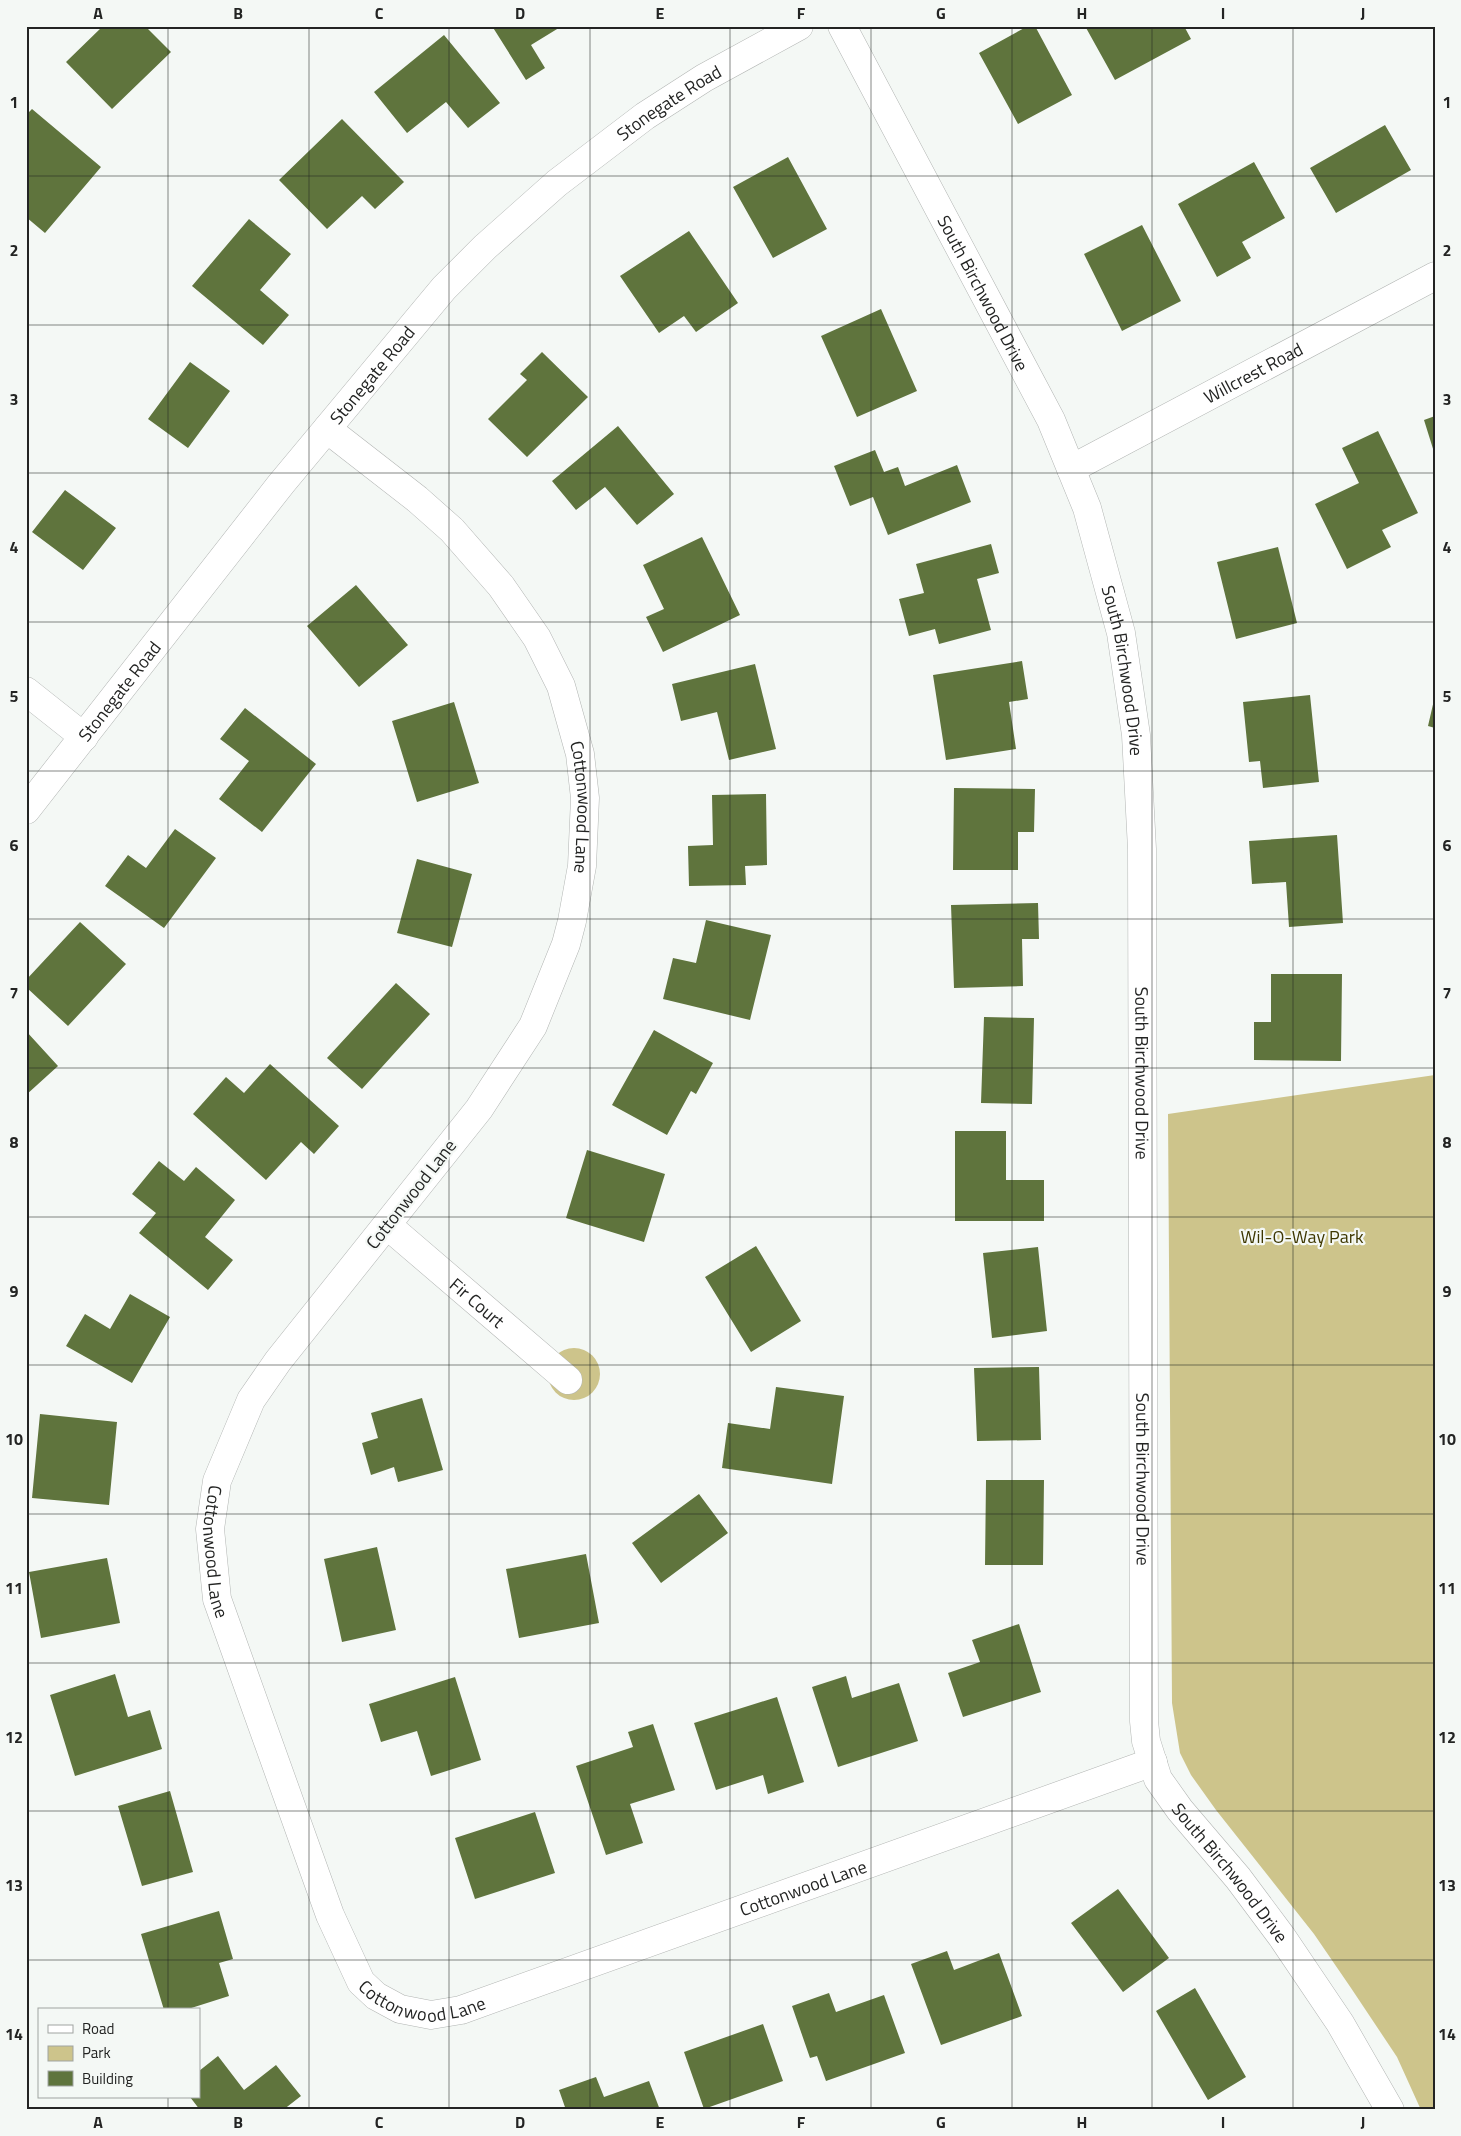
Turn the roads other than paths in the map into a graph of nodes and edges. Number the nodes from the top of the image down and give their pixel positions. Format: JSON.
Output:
{"nodes":[{"id":1,"x":799,"y":26,"type":"edge"},
{"id":2,"x":842,"y":26,"type":"edge"},
{"id":3,"x":1435,"y":276,"type":"edge"},
{"id":4,"x":327,"y":429,"type":"junction"},
{"id":5,"x":1071,"y":469,"type":"junction"},
{"id":6,"x":26,"y":692,"type":"edge"},
{"id":7,"x":84,"y":737,"type":"junction"},
{"id":8,"x":26,"y":810,"type":"edge"},
{"id":9,"x":387,"y":1225,"type":"junction"},
{"id":10,"x":568,"y":1380,"type":"dead end"},
{"id":11,"x":1153,"y":1762,"type":"junction"},
{"id":12,"x":1390,"y":2110,"type":"edge"}],
"edges":[{"from":1,"to":4,"type":"street","name":"Stonegate Road"},
{"from":2,"to":5,"type":"street","name":"South Birchwood Drive"},
{"from":3,"to":5,"type":"street","name":"Willcrest Road"},
{"from":4,"to":7,"type":"street","name":"Stonegate Road"},
{"from":4,"to":9,"type":"street","name":"Cottonwood Lane"},
{"from":5,"to":11,"type":"street","name":"South Birchwood Drive"},
{"from":6,"to":7,"type":"street"},
{"from":7,"to":8,"type":"street","name":"Stonegate Road"},
{"from":9,"to":10,"type":"street","name":"Fir Court"},
{"from":9,"to":11,"type":"street","name":"Cottonwood Lane"},
{"from":11,"to":12,"type":"street","name":"South Birchwood Drive"}]}
